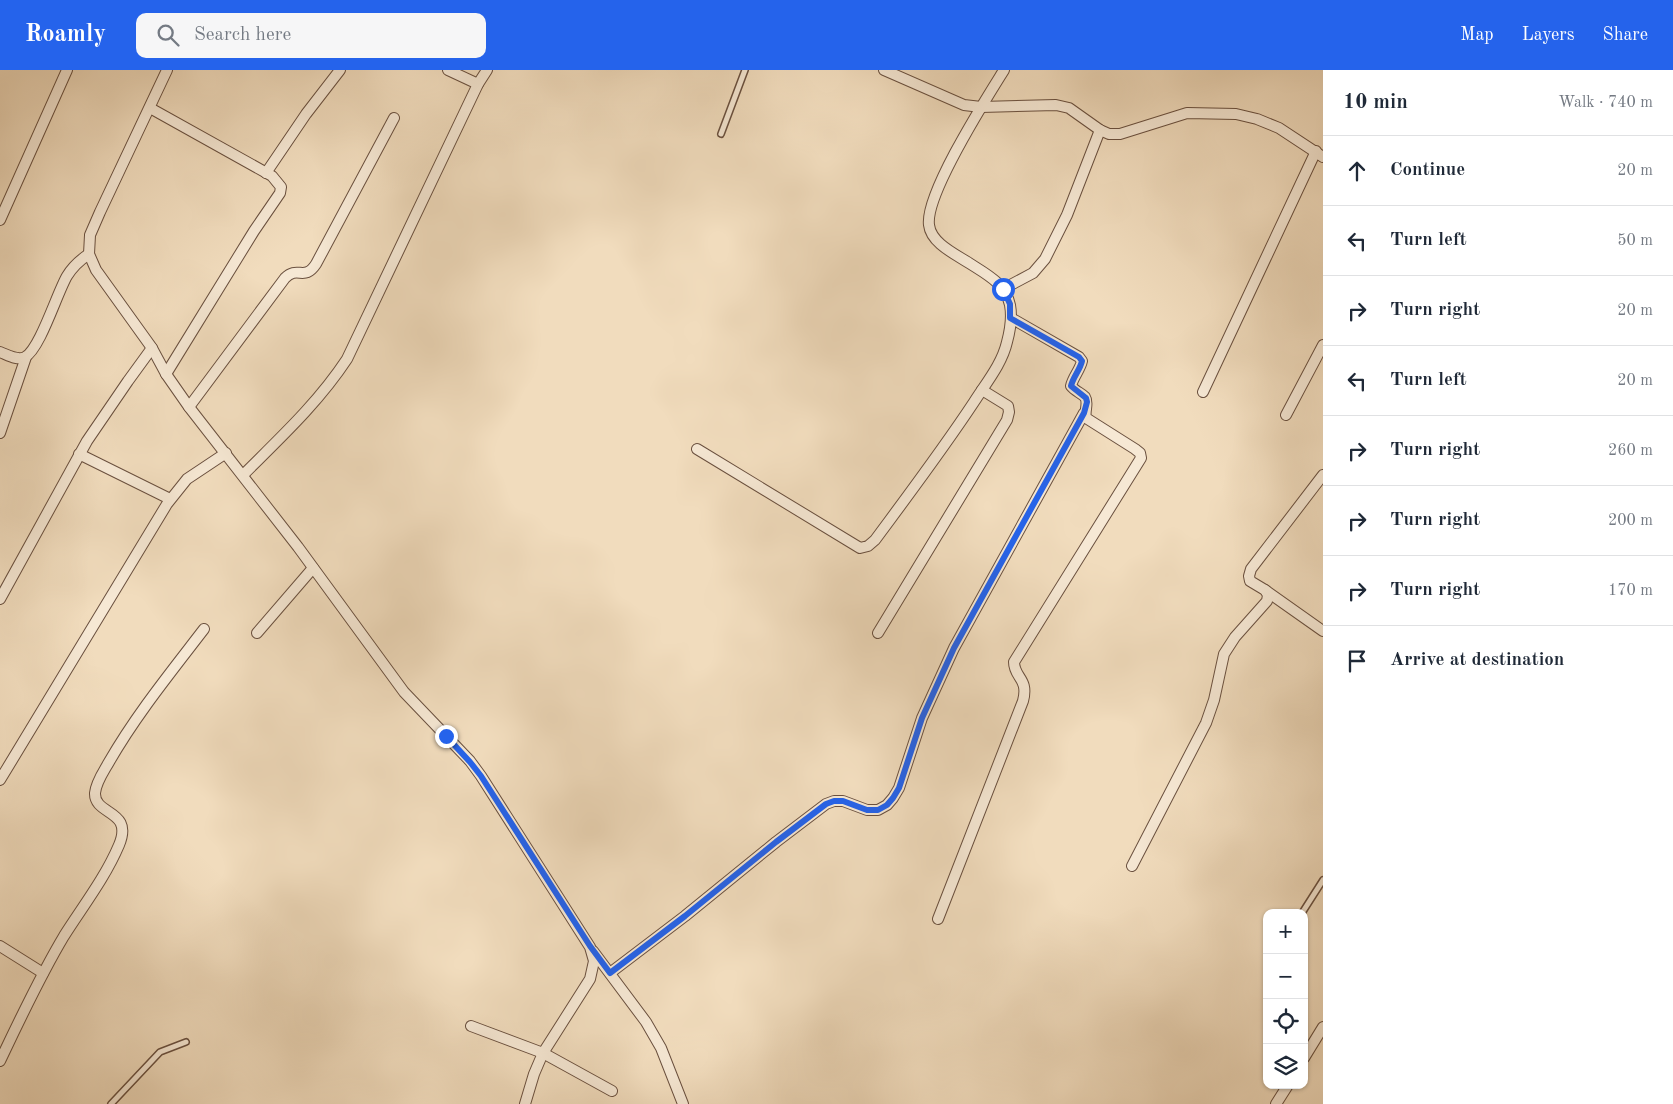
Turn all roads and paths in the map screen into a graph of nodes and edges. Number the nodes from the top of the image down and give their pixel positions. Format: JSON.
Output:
{"nodes":[{"id":1,"x":67,"y":70,"type":"edge"},
{"id":2,"x":167,"y":70,"type":"edge"},
{"id":3,"x":340,"y":70,"type":"edge"},
{"id":4,"x":448,"y":70,"type":"edge"},
{"id":5,"x":487,"y":70,"type":"edge"},
{"id":6,"x":745,"y":70,"type":"edge"},
{"id":7,"x":884,"y":70,"type":"edge"},
{"id":8,"x":1004,"y":70,"type":"edge"},
{"id":9,"x":909,"y":74,"type":"edge"},
{"id":10,"x":478,"y":84,"type":"junction"},
{"id":11,"x":981,"y":107,"type":"junction"},
{"id":12,"x":150,"y":108,"type":"junction"},
{"id":13,"x":394,"y":118,"type":"dead end"},
{"id":14,"x":1100,"y":130,"type":"junction"},
{"id":15,"x":721,"y":134,"type":"dead end"},
{"id":16,"x":1319,"y":154,"type":"edge"},
{"id":17,"x":266,"y":173,"type":"junction"},
{"id":18,"x":0,"y":220,"type":"edge"},
{"id":19,"x":89,"y":254,"type":"junction"},
{"id":20,"x":1003,"y":289,"type":"junction"},
{"id":21,"x":1010,"y":318,"type":"junction"},
{"id":22,"x":1323,"y":345,"type":"edge"},
{"id":23,"x":152,"y":348,"type":"junction"},
{"id":24,"x":0,"y":352,"type":"edge"},
{"id":25,"x":26,"y":357,"type":"junction"},
{"id":26,"x":166,"y":374,"type":"junction"},
{"id":27,"x":982,"y":390,"type":"junction"},
{"id":28,"x":1203,"y":392,"type":"dead end"},
{"id":29,"x":189,"y":408,"type":"junction"},
{"id":30,"x":1084,"y":413,"type":"junction"},
{"id":31,"x":1286,"y":415,"type":"dead end"},
{"id":32,"x":0,"y":433,"type":"edge"},
{"id":33,"x":697,"y":449,"type":"dead end"},
{"id":34,"x":79,"y":454,"type":"junction"},
{"id":35,"x":226,"y":454,"type":"junction"},
{"id":36,"x":243,"y":475,"type":"junction"},
{"id":37,"x":1323,"y":475,"type":"edge"},
{"id":38,"x":170,"y":499,"type":"junction"},
{"id":39,"x":313,"y":568,"type":"junction"},
{"id":40,"x":1265,"y":590,"type":"junction"},
{"id":41,"x":0,"y":599,"type":"edge"},
{"id":42,"x":204,"y":629,"type":"dead end"},
{"id":43,"x":1323,"y":631,"type":"edge"},
{"id":44,"x":878,"y":633,"type":"dead end"},
{"id":45,"x":257,"y":634,"type":"dead end"},
{"id":46,"x":0,"y":780,"type":"edge"},
{"id":47,"x":1132,"y":866,"type":"dead end"},
{"id":48,"x":1323,"y":880,"type":"edge"},
{"id":49,"x":1305,"y":909,"type":"edge"},
{"id":50,"x":938,"y":919,"type":"dead end"},
{"id":51,"x":0,"y":946,"type":"edge"},
{"id":52,"x":590,"y":946,"type":"junction"},
{"id":53,"x":43,"y":973,"type":"junction"},
{"id":54,"x":610,"y":973,"type":"junction"},
{"id":55,"x":471,"y":1026,"type":"dead end"},
{"id":56,"x":1323,"y":1027,"type":"edge"},
{"id":57,"x":186,"y":1042,"type":"dead end"},
{"id":58,"x":1308,"y":1051,"type":"edge"},
{"id":59,"x":543,"y":1053,"type":"junction"},
{"id":60,"x":0,"y":1061,"type":"edge"},
{"id":61,"x":1285,"y":1089,"type":"edge"},
{"id":62,"x":612,"y":1091,"type":"dead end"},
{"id":63,"x":111,"y":1104,"type":"edge"},
{"id":64,"x":525,"y":1104,"type":"edge"},
{"id":65,"x":683,"y":1104,"type":"edge"},
{"id":66,"x":1276,"y":1104,"type":"edge"}],
"edges":[{"from":1,"to":18,"type":"street"},
{"from":2,"to":12,"type":"street"},
{"from":3,"to":17,"type":"street"},
{"from":4,"to":10,"type":"street"},
{"from":5,"to":10,"type":"street"},
{"from":6,"to":15,"type":"lane"},
{"from":7,"to":9,"type":"street"},
{"from":8,"to":11,"type":"street"},
{"from":9,"to":11,"type":"street"},
{"from":10,"to":36,"type":"street"},
{"from":11,"to":14,"type":"street"},
{"from":11,"to":20,"type":"street"},
{"from":12,"to":17,"type":"street"},
{"from":12,"to":19,"type":"street"},
{"from":13,"to":29,"type":"street"},
{"from":14,"to":16,"type":"street"},
{"from":14,"to":20,"type":"street"},
{"from":16,"to":28,"type":"street"},
{"from":17,"to":26,"type":"street"},
{"from":19,"to":23,"type":"street"},
{"from":19,"to":25,"type":"street"},
{"from":20,"to":21,"type":"street"},
{"from":21,"to":27,"type":"street"},
{"from":21,"to":30,"type":"street"},
{"from":22,"to":31,"type":"street"},
{"from":23,"to":26,"type":"street"},
{"from":23,"to":34,"type":"street"},
{"from":24,"to":25,"type":"street"},
{"from":25,"to":32,"type":"street"},
{"from":26,"to":29,"type":"street"},
{"from":27,"to":33,"type":"street"},
{"from":27,"to":44,"type":"street"},
{"from":29,"to":35,"type":"street"},
{"from":30,"to":50,"type":"street"},
{"from":30,"to":54,"type":"street"},
{"from":34,"to":38,"type":"street"},
{"from":34,"to":41,"type":"street"},
{"from":35,"to":36,"type":"street"},
{"from":35,"to":38,"type":"street"},
{"from":36,"to":39,"type":"street"},
{"from":37,"to":40,"type":"street"},
{"from":38,"to":46,"type":"street"},
{"from":39,"to":45,"type":"street"},
{"from":39,"to":52,"type":"street"},
{"from":40,"to":43,"type":"street"},
{"from":40,"to":47,"type":"street"},
{"from":42,"to":53,"type":"street"},
{"from":48,"to":49,"type":"lane"},
{"from":51,"to":53,"type":"street"},
{"from":52,"to":54,"type":"street"},
{"from":52,"to":59,"type":"street"},
{"from":53,"to":60,"type":"street"},
{"from":54,"to":65,"type":"street"},
{"from":55,"to":59,"type":"street"},
{"from":56,"to":58,"type":"street"},
{"from":57,"to":63,"type":"lane"},
{"from":59,"to":62,"type":"street"},
{"from":59,"to":64,"type":"street"},
{"from":61,"to":66,"type":"street"}]}
